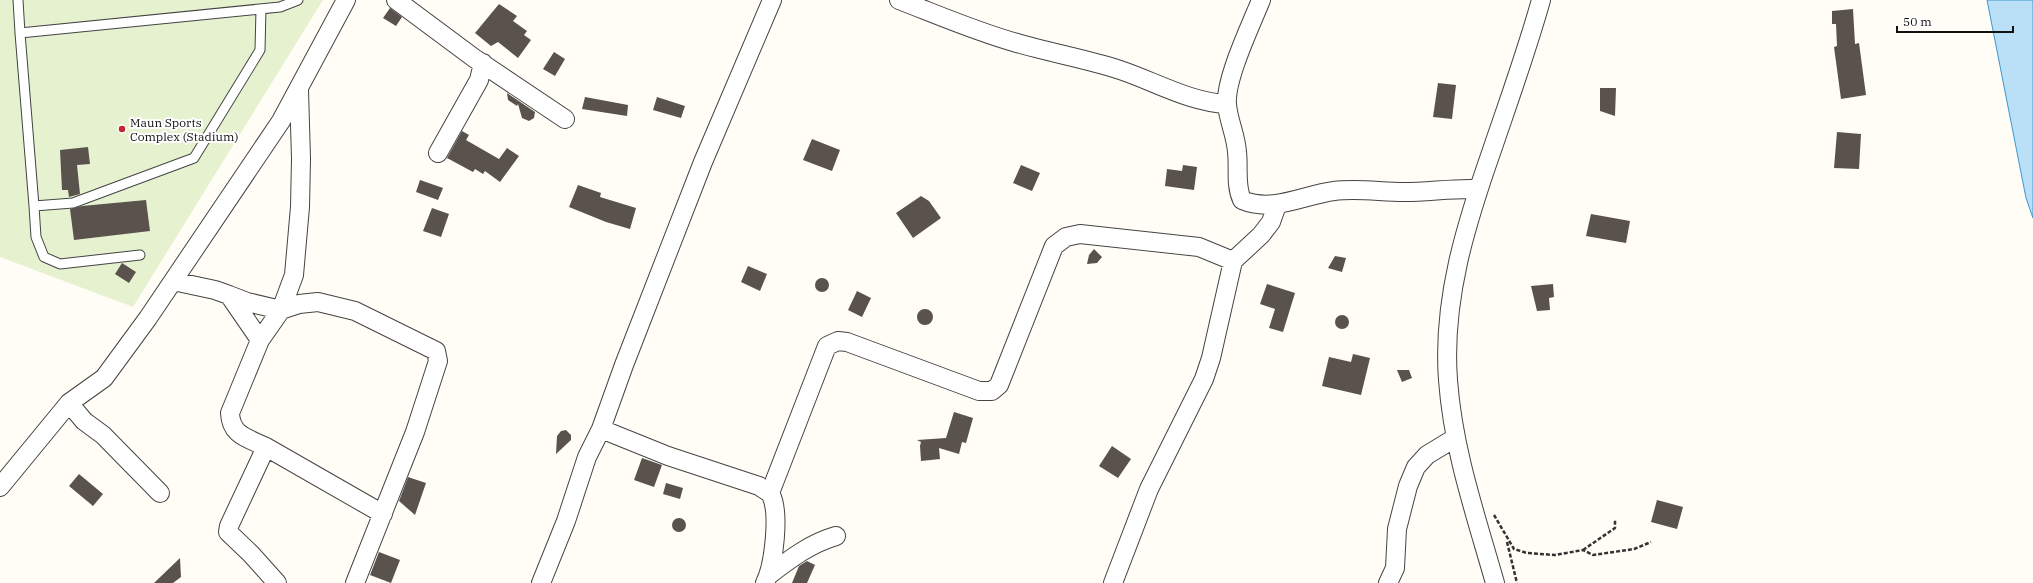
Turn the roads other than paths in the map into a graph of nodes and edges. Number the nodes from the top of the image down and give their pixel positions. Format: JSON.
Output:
{"nodes":[{"id":1,"x":18,"y":0,"type":"edge"},
{"id":2,"x":298,"y":0,"type":"edge"},
{"id":3,"x":346,"y":0,"type":"edge"},
{"id":4,"x":396,"y":0,"type":"edge"},
{"id":5,"x":772,"y":0,"type":"edge"},
{"id":6,"x":899,"y":0,"type":"edge"},
{"id":7,"x":1261,"y":0,"type":"edge"},
{"id":8,"x":1540,"y":0,"type":"edge"},
{"id":9,"x":261,"y":9,"type":"junction"},
{"id":10,"x":20,"y":32,"type":"junction"},
{"id":11,"x":483,"y":63,"type":"junction"},
{"id":12,"x":299,"y":89,"type":"junction"},
{"id":13,"x":1227,"y":104,"type":"junction"},
{"id":14,"x":565,"y":119,"type":"dead end"},
{"id":15,"x":438,"y":153,"type":"dead end"},
{"id":16,"x":1477,"y":189,"type":"junction"},
{"id":17,"x":1277,"y":205,"type":"junction"},
{"id":18,"x":34,"y":206,"type":"junction"},
{"id":19,"x":140,"y":255,"type":"dead end"},
{"id":20,"x":1233,"y":261,"type":"junction"},
{"id":21,"x":173,"y":281,"type":"junction"},
{"id":22,"x":229,"y":295,"type":"junction"},
{"id":23,"x":281,"y":310,"type":"junction"},
{"id":24,"x":260,"y":340,"type":"junction"},
{"id":25,"x":69,"y":403,"type":"junction"},
{"id":26,"x":601,"y":429,"type":"junction"},
{"id":27,"x":1455,"y":438,"type":"junction"},
{"id":28,"x":266,"y":448,"type":"junction"},
{"id":29,"x":0,"y":487,"type":"edge"},
{"id":30,"x":770,"y":493,"type":"junction"},
{"id":31,"x":160,"y":494,"type":"dead end"},
{"id":32,"x":383,"y":514,"type":"junction"},
{"id":33,"x":836,"y":536,"type":"dead end"},
{"id":34,"x":767,"y":579,"type":"edge"},
{"id":35,"x":277,"y":583,"type":"edge"},
{"id":36,"x":355,"y":583,"type":"edge"},
{"id":37,"x":541,"y":583,"type":"edge"},
{"id":38,"x":1113,"y":583,"type":"edge"},
{"id":39,"x":1388,"y":583,"type":"edge"},
{"id":40,"x":1495,"y":583,"type":"edge"}],
"edges":[{"from":1,"to":10,"type":"lane"},
{"from":2,"to":9,"type":"lane"},
{"from":3,"to":12,"type":"street"},
{"from":4,"to":11,"type":"street"},
{"from":5,"to":26,"type":"street"},
{"from":6,"to":13,"type":"street"},
{"from":7,"to":13,"type":"street"},
{"from":8,"to":16,"type":"street"},
{"from":9,"to":10,"type":"lane"},
{"from":9,"to":18,"type":"lane"},
{"from":10,"to":18,"type":"lane"},
{"from":11,"to":14,"type":"street"},
{"from":11,"to":15,"type":"street"},
{"from":12,"to":21,"type":"street"},
{"from":12,"to":23,"type":"street"},
{"from":13,"to":17,"type":"street"},
{"from":16,"to":17,"type":"street"},
{"from":16,"to":27,"type":"street"},
{"from":17,"to":20,"type":"street"},
{"from":18,"to":19,"type":"lane"},
{"from":20,"to":30,"type":"street"},
{"from":20,"to":38,"type":"street"},
{"from":21,"to":22,"type":"street"},
{"from":21,"to":25,"type":"street"},
{"from":22,"to":23,"type":"street"},
{"from":22,"to":24,"type":"street"},
{"from":23,"to":24,"type":"street"},
{"from":23,"to":32,"type":"street"},
{"from":24,"to":28,"type":"street"},
{"from":25,"to":29,"type":"street"},
{"from":25,"to":31,"type":"street"},
{"from":26,"to":30,"type":"street"},
{"from":26,"to":37,"type":"street"},
{"from":27,"to":39,"type":"street"},
{"from":27,"to":40,"type":"street"},
{"from":28,"to":32,"type":"street"},
{"from":28,"to":35,"type":"street"},
{"from":30,"to":34,"type":"street"},
{"from":32,"to":36,"type":"street"},
{"from":33,"to":34,"type":"street"}]}
